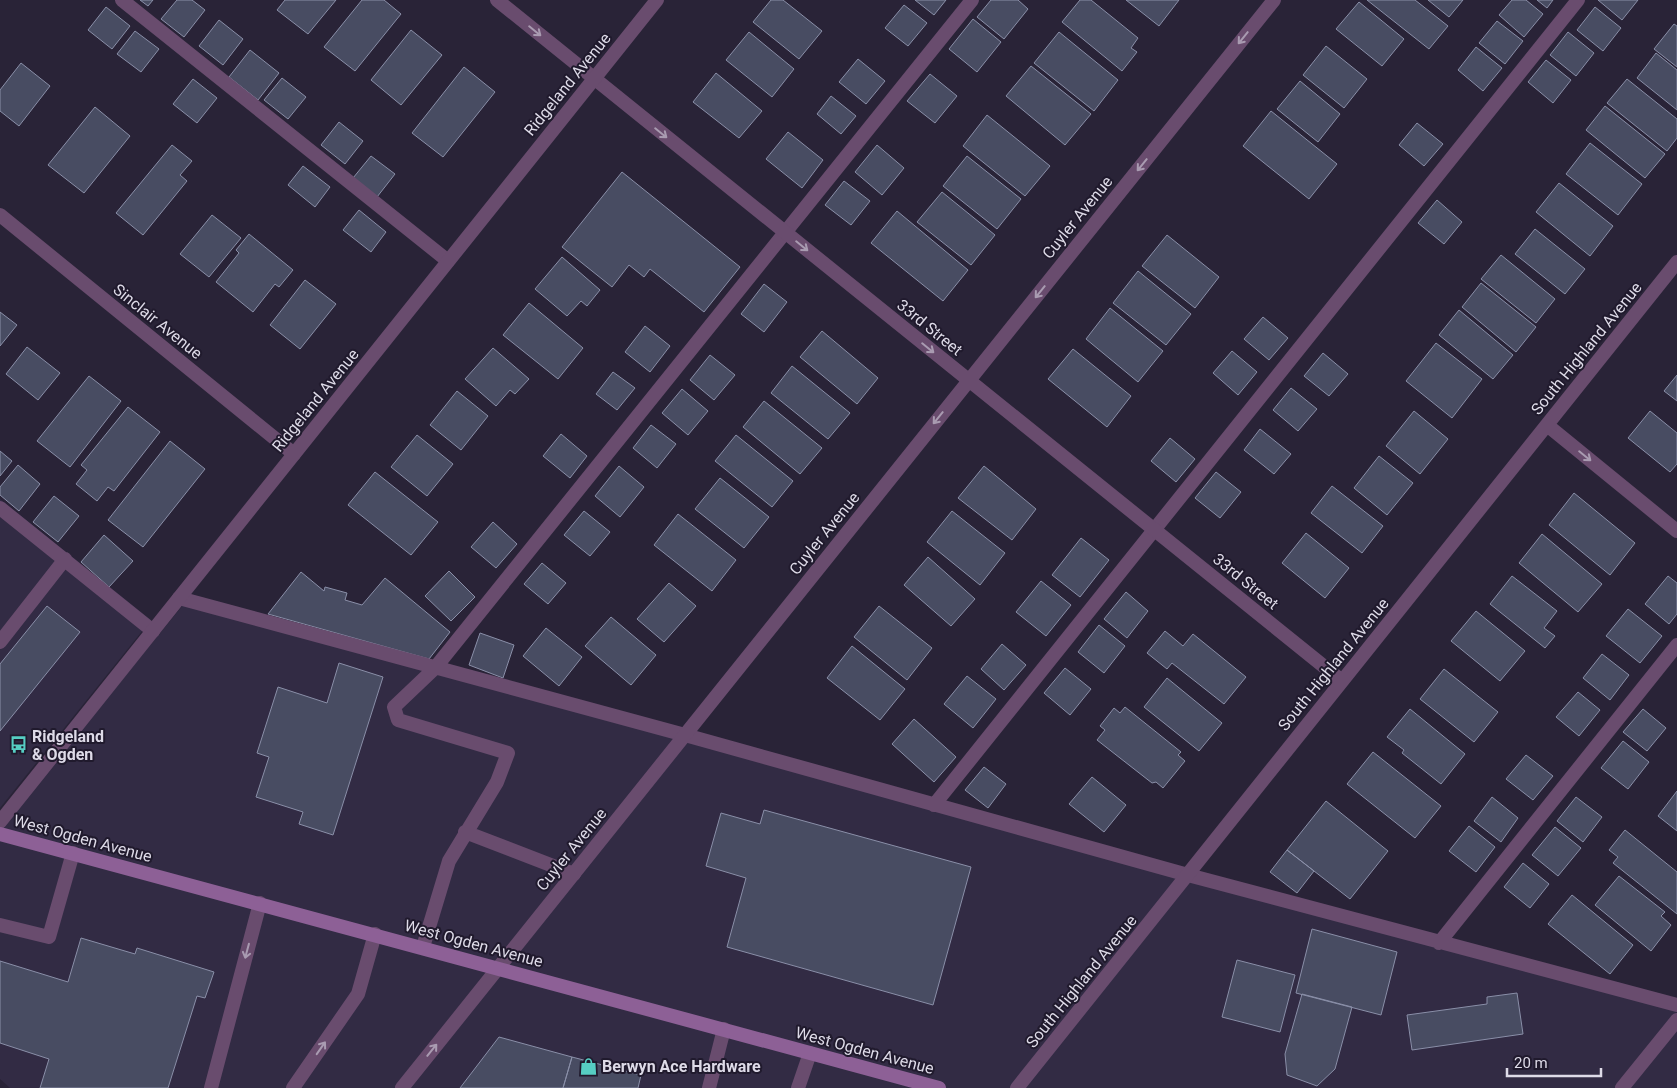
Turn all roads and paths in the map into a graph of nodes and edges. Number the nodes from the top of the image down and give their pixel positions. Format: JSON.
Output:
{"nodes":[{"id":1,"x":122,"y":0,"type":"edge"},
{"id":2,"x":497,"y":0,"type":"edge"},
{"id":3,"x":657,"y":0,"type":"edge"},
{"id":4,"x":972,"y":0,"type":"edge"},
{"id":5,"x":1274,"y":0,"type":"edge"},
{"id":6,"x":1578,"y":0,"type":"edge"},
{"id":7,"x":594,"y":78,"type":"junction"},
{"id":8,"x":0,"y":215,"type":"edge"},
{"id":9,"x":785,"y":232,"type":"junction"},
{"id":10,"x":448,"y":261,"type":"junction"},
{"id":11,"x":1677,"y":262,"type":"edge"},
{"id":12,"x":969,"y":380,"type":"junction"},
{"id":13,"x":1547,"y":425,"type":"junction"},
{"id":14,"x":294,"y":454,"type":"junction"},
{"id":15,"x":0,"y":508,"type":"edge"},
{"id":16,"x":1155,"y":530,"type":"junction"},
{"id":17,"x":1677,"y":531,"type":"edge"},
{"id":18,"x":65,"y":559,"type":"junction"},
{"id":19,"x":179,"y":598,"type":"junction"},
{"id":20,"x":153,"y":631,"type":"junction"},
{"id":21,"x":0,"y":642,"type":"edge"},
{"id":22,"x":1677,"y":645,"type":"edge"},
{"id":23,"x":435,"y":668,"type":"junction"},
{"id":24,"x":1342,"y":681,"type":"junction"},
{"id":25,"x":685,"y":735,"type":"junction"},
{"id":26,"x":934,"y":805,"type":"junction"},
{"id":27,"x":0,"y":822,"type":"edge"},
{"id":28,"x":465,"y":832,"type":"junction"},
{"id":29,"x":0,"y":834,"type":"edge"},
{"id":30,"x":73,"y":853,"type":"junction"},
{"id":31,"x":574,"y":874,"type":"junction"},
{"id":32,"x":1188,"y":874,"type":"junction"},
{"id":33,"x":260,"y":904,"type":"junction"},
{"id":34,"x":0,"y":925,"type":"edge"},
{"id":35,"x":375,"y":934,"type":"junction"},
{"id":36,"x":1439,"y":943,"type":"junction"},
{"id":37,"x":423,"y":947,"type":"junction"},
{"id":38,"x":499,"y":968,"type":"junction"},
{"id":39,"x":1677,"y":1005,"type":"edge"},
{"id":40,"x":1677,"y":1020,"type":"edge"},
{"id":41,"x":724,"y":1030,"type":"junction"},
{"id":42,"x":810,"y":1053,"type":"junction"},
{"id":43,"x":211,"y":1088,"type":"edge"},
{"id":44,"x":293,"y":1088,"type":"edge"},
{"id":45,"x":402,"y":1088,"type":"edge"},
{"id":46,"x":709,"y":1088,"type":"edge"},
{"id":47,"x":798,"y":1088,"type":"edge"},
{"id":48,"x":939,"y":1088,"type":"edge"},
{"id":49,"x":1017,"y":1088,"type":"edge"},
{"id":50,"x":1622,"y":1088,"type":"edge"}],
"edges":[{"from":1,"to":10,"type":"street"},
{"from":2,"to":7,"type":"street","name":"33rd Street","one_way":true},
{"from":3,"to":7,"type":"street","name":"Ridgeland Avenue"},
{"from":4,"to":9,"type":"street"},
{"from":5,"to":12,"type":"street","name":"Cuyler Avenue","one_way":true},
{"from":6,"to":16,"type":"street"},
{"from":7,"to":9,"type":"street","name":"33rd Street","one_way":true},
{"from":7,"to":10,"type":"street","name":"Ridgeland Avenue"},
{"from":8,"to":14,"type":"street","name":"Sinclair Avenue"},
{"from":9,"to":12,"type":"street","name":"33rd Street","one_way":true},
{"from":9,"to":23,"type":"street"},
{"from":10,"to":14,"type":"street","name":"Ridgeland Avenue"},
{"from":11,"to":13,"type":"street","name":"South Highland Avenue"},
{"from":12,"to":16,"type":"street","name":"33rd Street"},
{"from":12,"to":25,"type":"street","name":"Cuyler Avenue","one_way":true},
{"from":13,"to":17,"type":"street","one_way":true},
{"from":13,"to":24,"type":"street","name":"South Highland Avenue"},
{"from":14,"to":19,"type":"street","name":"Ridgeland Avenue"},
{"from":15,"to":18,"type":"street"},
{"from":16,"to":24,"type":"street","name":"33rd Street"},
{"from":16,"to":26,"type":"street"},
{"from":18,"to":20,"type":"street"},
{"from":18,"to":21,"type":"street"},
{"from":19,"to":20,"type":"street","name":"Ridgeland Avenue"},
{"from":19,"to":23,"type":"street"},
{"from":20,"to":27,"type":"street","name":"Ridgeland Avenue"},
{"from":22,"to":36,"type":"street"},
{"from":23,"to":25,"type":"street"},
{"from":23,"to":28,"type":"street"},
{"from":24,"to":32,"type":"street","name":"South Highland Avenue"},
{"from":25,"to":26,"type":"street"},
{"from":25,"to":31,"type":"street","name":"Cuyler Avenue"},
{"from":26,"to":32,"type":"street"},
{"from":28,"to":31,"type":"street"},
{"from":28,"to":37,"type":"street"},
{"from":29,"to":30,"type":"main road","name":"West Ogden Avenue"},
{"from":30,"to":33,"type":"main road","name":"West Ogden Avenue"},
{"from":30,"to":34,"type":"street"},
{"from":31,"to":38,"type":"street","name":"Cuyler Avenue"},
{"from":32,"to":36,"type":"street"},
{"from":32,"to":49,"type":"street","name":"South Highland Avenue"},
{"from":33,"to":35,"type":"main road","name":"West Ogden Avenue"},
{"from":33,"to":43,"type":"street","one_way":true},
{"from":35,"to":37,"type":"main road","name":"West Ogden Avenue"},
{"from":44,"to":35,"type":"street","one_way":true},
{"from":36,"to":39,"type":"street"},
{"from":37,"to":38,"type":"main road","name":"West Ogden Avenue"},
{"from":38,"to":41,"type":"main road","name":"West Ogden Avenue"},
{"from":45,"to":38,"type":"street","name":"Cuyler Avenue","one_way":true},
{"from":40,"to":50,"type":"street"},
{"from":41,"to":42,"type":"main road","name":"West Ogden Avenue"},
{"from":41,"to":46,"type":"street"},
{"from":42,"to":47,"type":"street"},
{"from":42,"to":48,"type":"main road","name":"West Ogden Avenue"}]}
